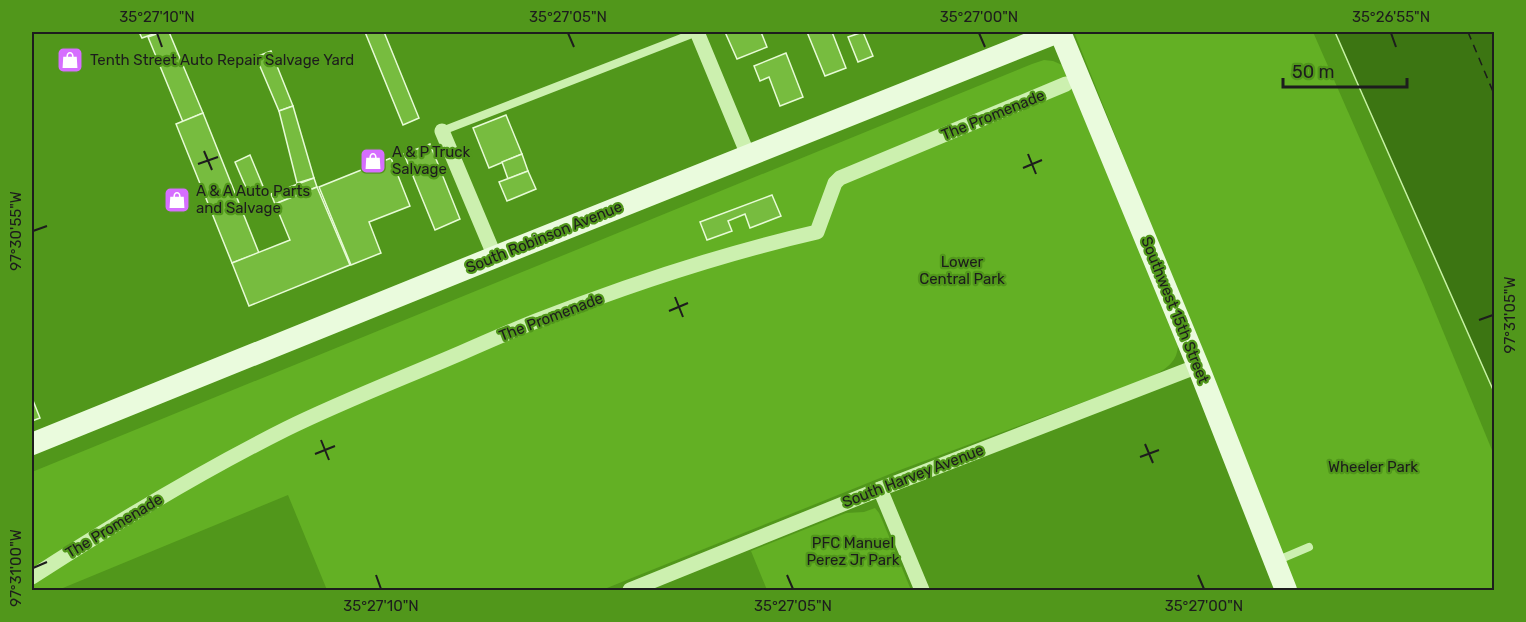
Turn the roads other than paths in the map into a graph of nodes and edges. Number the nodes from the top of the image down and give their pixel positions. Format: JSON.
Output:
{"nodes":[{"id":1,"x":697,"y":32,"type":"edge"},
{"id":2,"x":1059,"y":32,"type":"edge"},
{"id":3,"x":1066,"y":84,"type":"dead end"},
{"id":4,"x":442,"y":130,"type":"joint"},
{"id":5,"x":748,"y":155,"type":"junction"},
{"id":6,"x":495,"y":257,"type":"junction"},
{"id":7,"x":1198,"y":366,"type":"junction"},
{"id":8,"x":32,"y":444,"type":"edge"},
{"id":9,"x":880,"y":489,"type":"junction"},
{"id":10,"x":1309,"y":547,"type":"dead end"},
{"id":11,"x":1275,"y":561,"type":"junction"},
{"id":12,"x":32,"y":577,"type":"edge"},
{"id":13,"x":630,"y":591,"type":"edge"},
{"id":14,"x":922,"y":591,"type":"edge"},
{"id":15,"x":1286,"y":591,"type":"edge"}],
"edges":[{"from":1,"to":4,"type":"lane"},
{"from":1,"to":5,"type":"street"},
{"from":2,"to":5,"type":"main road","name":"South Robinson Avenue"},
{"from":2,"to":7,"type":"main road","name":"Southwest 15th Street"},
{"from":3,"to":12,"type":"street","name":"The Promenade"},
{"from":4,"to":6,"type":"street"},
{"from":5,"to":6,"type":"main road","name":"South Robinson Avenue"},
{"from":6,"to":8,"type":"main road","name":"South Robinson Avenue"},
{"from":7,"to":9,"type":"street","name":"South Harvey Avenue"},
{"from":7,"to":11,"type":"main road","name":"Southwest 15th Street"},
{"from":9,"to":13,"type":"street","name":"South Harvey Avenue"},
{"from":9,"to":14,"type":"street"},
{"from":10,"to":11,"type":"lane"},
{"from":11,"to":15,"type":"main road","name":"Southwest 15th Street"}]}
